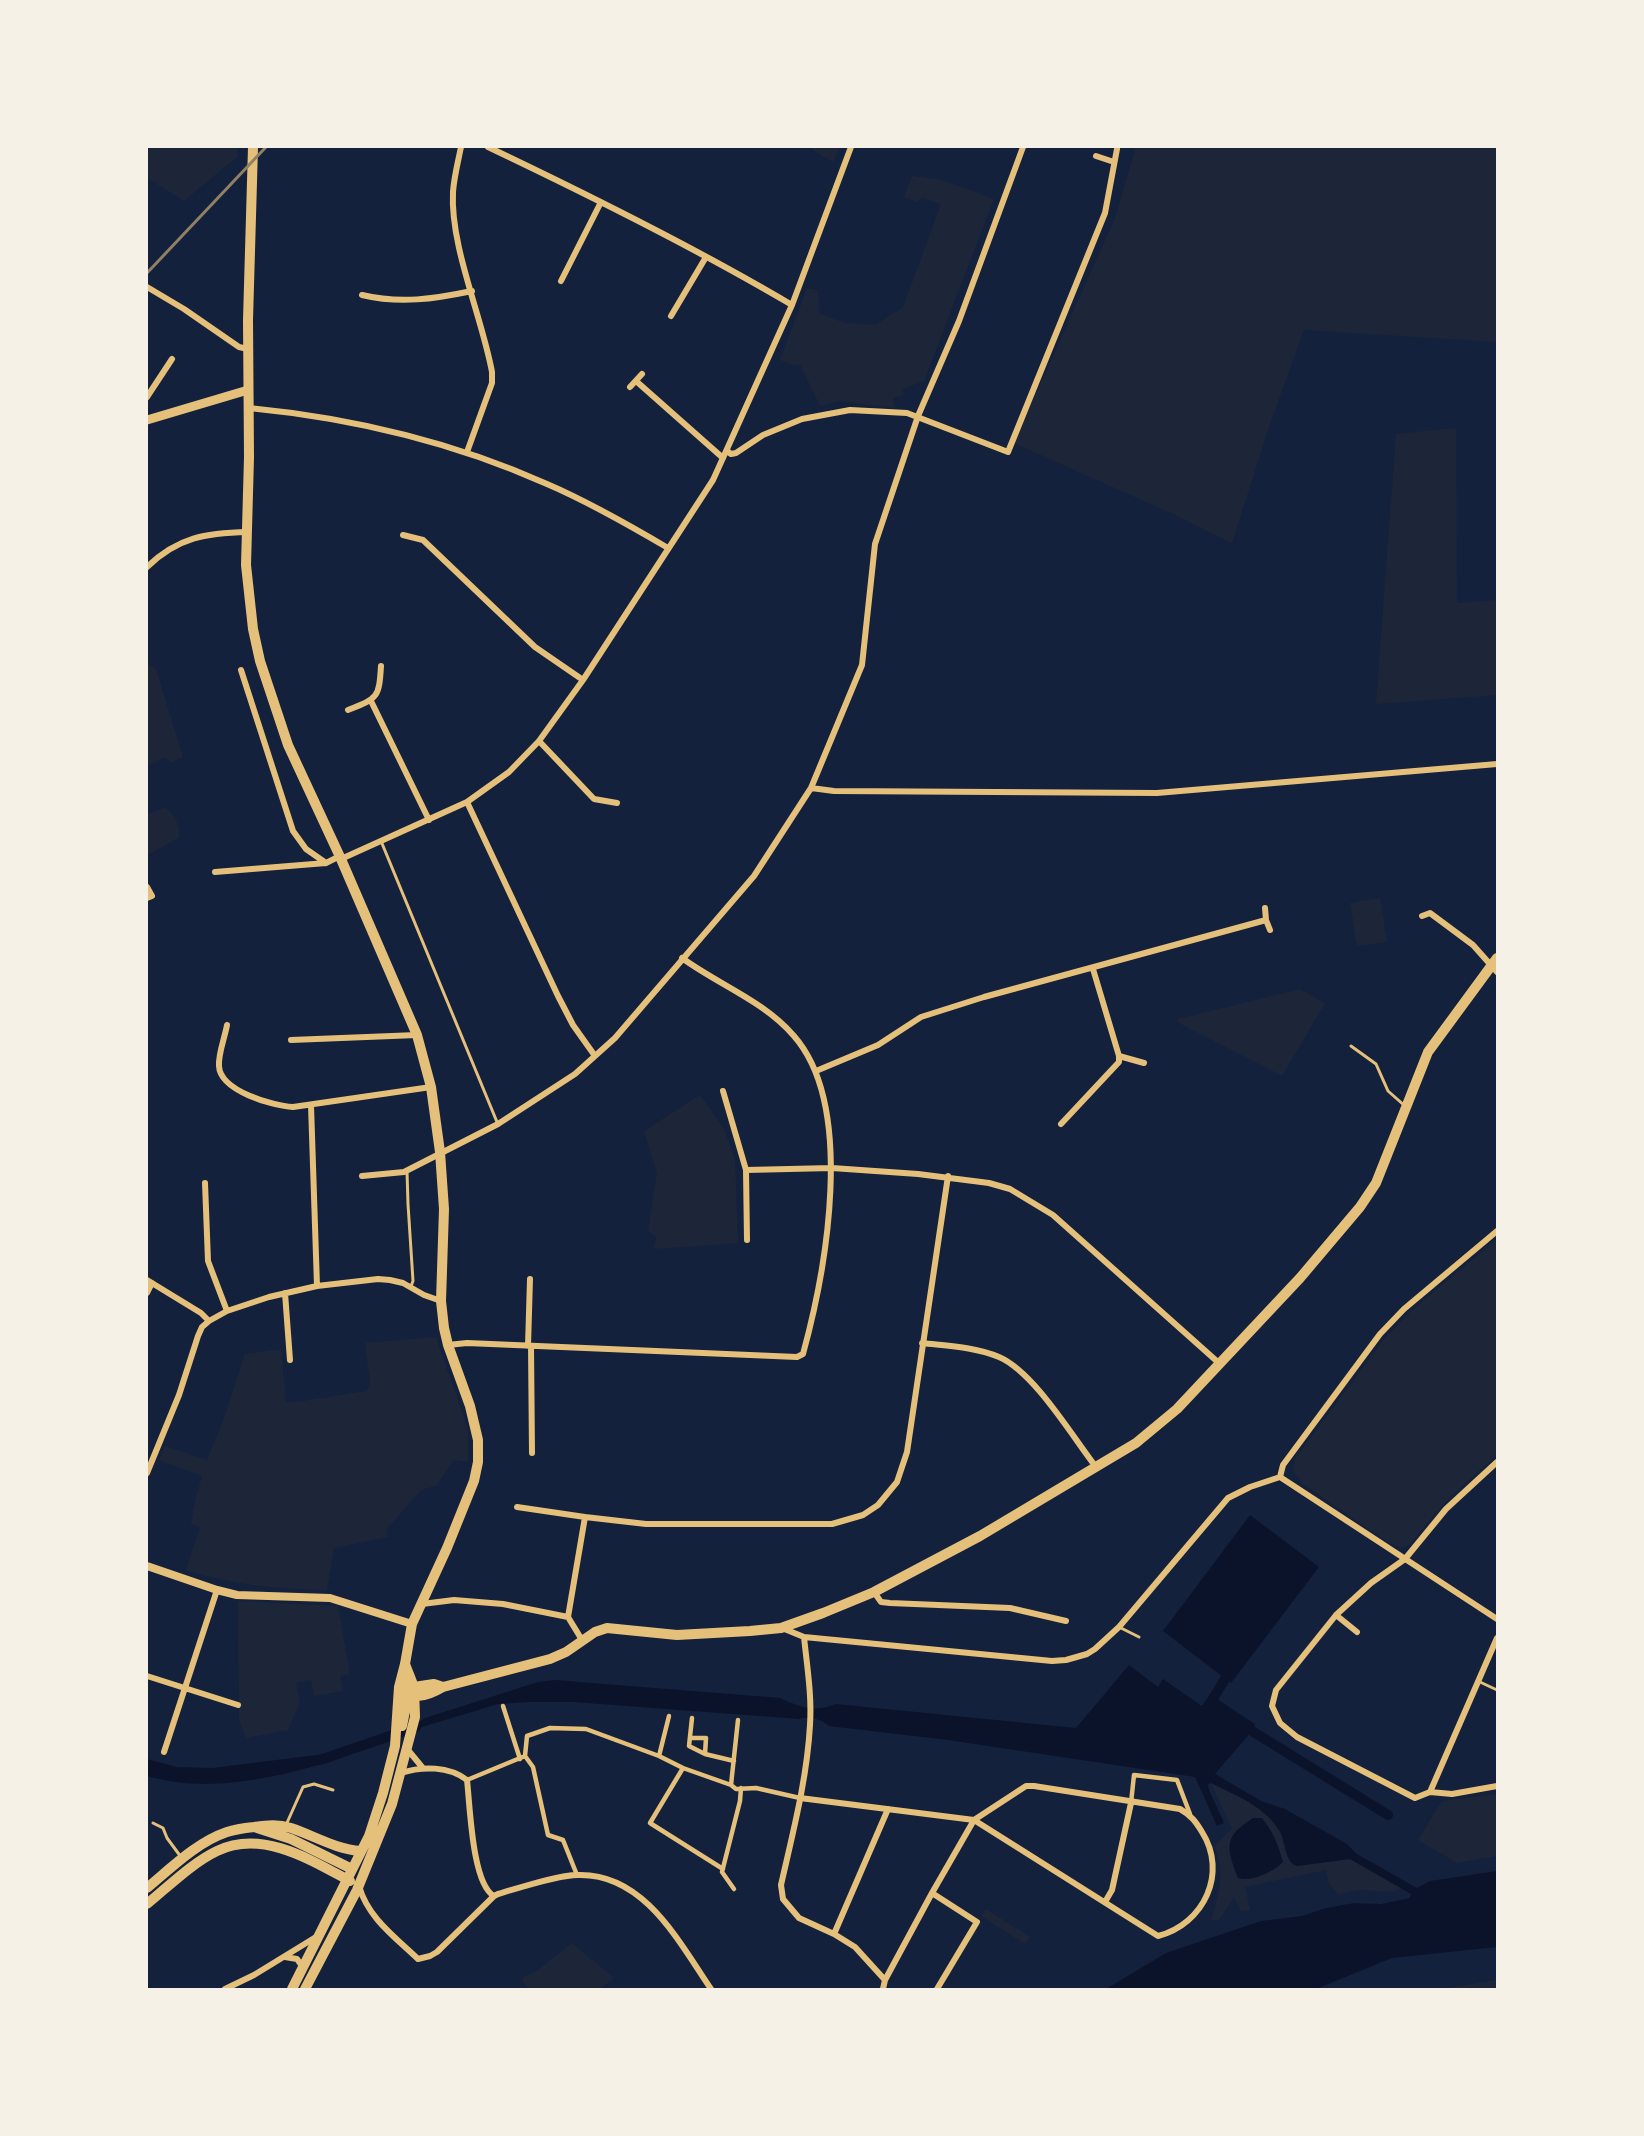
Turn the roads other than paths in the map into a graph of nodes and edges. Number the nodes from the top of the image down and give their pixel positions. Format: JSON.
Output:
{"nodes":[{"id":1,"x":253,"y":147,"type":"edge"},
{"id":2,"x":461,"y":147,"type":"edge"},
{"id":3,"x":488,"y":147,"type":"edge"},
{"id":4,"x":851,"y":147,"type":"edge"},
{"id":5,"x":1023,"y":147,"type":"edge"},
{"id":6,"x":1117,"y":149,"type":"dead end"},
{"id":7,"x":1096,"y":156,"type":"dead end"},
{"id":8,"x":1114,"y":162,"type":"junction"},
{"id":9,"x":601,"y":202,"type":"junction"},
{"id":10,"x":706,"y":258,"type":"junction"},
{"id":11,"x":561,"y":280,"type":"dead end"},
{"id":12,"x":147,"y":287,"type":"edge"},
{"id":13,"x":472,"y":291,"type":"junction"},
{"id":14,"x":362,"y":296,"type":"dead end"},
{"id":15,"x":792,"y":305,"type":"junction"},
{"id":16,"x":671,"y":316,"type":"dead end"},
{"id":17,"x":248,"y":349,"type":"junction"},
{"id":18,"x":172,"y":359,"type":"dead end"},
{"id":19,"x":642,"y":374,"type":"dead end"},
{"id":20,"x":636,"y":381,"type":"junction"},
{"id":21,"x":630,"y":387,"type":"dead end"},
{"id":22,"x":248,"y":390,"type":"junction"},
{"id":23,"x":147,"y":397,"type":"edge"},
{"id":24,"x":249,"y":408,"type":"junction"},
{"id":25,"x":918,"y":416,"type":"junction"},
{"id":26,"x":147,"y":420,"type":"edge"},
{"id":27,"x":727,"y":451,"type":"junction"},
{"id":28,"x":466,"y":452,"type":"junction"},
{"id":29,"x":723,"y":458,"type":"junction"},
{"id":30,"x":248,"y":532,"type":"junction"},
{"id":31,"x":403,"y":536,"type":"dead end"},
{"id":32,"x":668,"y":548,"type":"junction"},
{"id":33,"x":147,"y":567,"type":"edge"},
{"id":34,"x":381,"y":666,"type":"dead end"},
{"id":35,"x":241,"y":670,"type":"dead end"},
{"id":36,"x":583,"y":680,"type":"junction"},
{"id":37,"x":371,"y":701,"type":"junction"},
{"id":38,"x":348,"y":710,"type":"dead end"},
{"id":39,"x":539,"y":741,"type":"junction"},
{"id":40,"x":1497,"y":764,"type":"edge"},
{"id":41,"x":812,"y":788,"type":"junction"},
{"id":42,"x":467,"y":801,"type":"junction"},
{"id":43,"x":617,"y":803,"type":"dead end"},
{"id":44,"x":429,"y":820,"type":"junction"},
{"id":45,"x":381,"y":841,"type":"junction"},
{"id":46,"x":341,"y":858,"type":"junction"},
{"id":47,"x":326,"y":863,"type":"junction"},
{"id":48,"x":215,"y":872,"type":"dead end"},
{"id":49,"x":147,"y":887,"type":"edge"},
{"id":50,"x":150,"y":897,"type":"edge"},
{"id":51,"x":1265,"y":908,"type":"dead end"},
{"id":52,"x":1422,"y":916,"type":"dead end"},
{"id":53,"x":1266,"y":920,"type":"junction"},
{"id":54,"x":1270,"y":930,"type":"dead end"},
{"id":55,"x":682,"y":958,"type":"junction"},
{"id":56,"x":1495,"y":965,"type":"edge"},
{"id":57,"x":1093,"y":969,"type":"junction"},
{"id":58,"x":227,"y":1025,"type":"dead end"},
{"id":59,"x":417,"y":1035,"type":"junction"},
{"id":60,"x":291,"y":1040,"type":"dead end"},
{"id":61,"x":1352,"y":1046,"type":"dead end"},
{"id":62,"x":595,"y":1056,"type":"junction"},
{"id":63,"x":1119,"y":1056,"type":"junction"},
{"id":64,"x":1144,"y":1063,"type":"dead end"},
{"id":65,"x":816,"y":1071,"type":"junction"},
{"id":66,"x":431,"y":1087,"type":"junction"},
{"id":67,"x":723,"y":1091,"type":"dead end"},
{"id":68,"x":311,"y":1105,"type":"junction"},
{"id":69,"x":1406,"y":1106,"type":"junction"},
{"id":70,"x":498,"y":1124,"type":"junction"},
{"id":71,"x":1061,"y":1124,"type":"dead end"},
{"id":72,"x":440,"y":1152,"type":"junction"},
{"id":73,"x":832,"y":1168,"type":"junction"},
{"id":74,"x":746,"y":1170,"type":"junction"},
{"id":75,"x":408,"y":1171,"type":"junction"},
{"id":76,"x":362,"y":1176,"type":"dead end"},
{"id":77,"x":948,"y":1176,"type":"junction"},
{"id":78,"x":205,"y":1183,"type":"dead end"},
{"id":79,"x":1497,"y":1231,"type":"edge"},
{"id":80,"x":747,"y":1240,"type":"dead end"},
{"id":81,"x":530,"y":1279,"type":"dead end"},
{"id":82,"x":149,"y":1282,"type":"edge"},
{"id":83,"x":316,"y":1286,"type":"junction"},
{"id":84,"x":410,"y":1287,"type":"junction"},
{"id":85,"x":147,"y":1293,"type":"edge"},
{"id":86,"x":285,"y":1293,"type":"junction"},
{"id":87,"x":441,"y":1301,"type":"junction"},
{"id":88,"x":226,"y":1311,"type":"junction"},
{"id":89,"x":209,"y":1321,"type":"junction"},
{"id":90,"x":922,"y":1343,"type":"junction"},
{"id":91,"x":448,"y":1345,"type":"junction"},
{"id":92,"x":530,"y":1346,"type":"junction"},
{"id":93,"x":290,"y":1360,"type":"dead end"},
{"id":94,"x":1220,"y":1364,"type":"junction"},
{"id":95,"x":532,"y":1441,"type":"junction"},
{"id":96,"x":540,"y":1441,"type":"dead end"},
{"id":97,"x":532,"y":1452,"type":"dead end"},
{"id":98,"x":1497,"y":1462,"type":"edge"},
{"id":99,"x":1095,"y":1467,"type":"junction"},
{"id":100,"x":147,"y":1473,"type":"edge"},
{"id":101,"x":1280,"y":1477,"type":"junction"},
{"id":102,"x":517,"y":1507,"type":"dead end"},
{"id":103,"x":585,"y":1516,"type":"junction"},
{"id":104,"x":1405,"y":1559,"type":"junction"},
{"id":105,"x":147,"y":1566,"type":"edge"},
{"id":106,"x":217,"y":1590,"type":"junction"},
{"id":107,"x":874,"y":1592,"type":"junction"},
{"id":108,"x":422,"y":1604,"type":"junction"},
{"id":109,"x":1336,"y":1615,"type":"junction"},
{"id":110,"x":568,"y":1617,"type":"junction"},
{"id":111,"x":1497,"y":1619,"type":"edge"},
{"id":112,"x":1065,"y":1621,"type":"dead end"},
{"id":113,"x":412,"y":1624,"type":"junction"},
{"id":114,"x":1119,"y":1627,"type":"junction"},
{"id":115,"x":781,"y":1628,"type":"junction"},
{"id":116,"x":1357,"y":1632,"type":"dead end"},
{"id":117,"x":804,"y":1637,"type":"junction"},
{"id":118,"x":1139,"y":1637,"type":"dead end"},
{"id":119,"x":1497,"y":1638,"type":"edge"},
{"id":120,"x":582,"y":1640,"type":"junction"},
{"id":121,"x":405,"y":1664,"type":"junction"},
{"id":122,"x":147,"y":1676,"type":"edge"},
{"id":123,"x":401,"y":1681,"type":"junction"},
{"id":124,"x":1477,"y":1681,"type":"junction"},
{"id":125,"x":184,"y":1688,"type":"junction"},
{"id":126,"x":1497,"y":1690,"type":"edge"},
{"id":127,"x":415,"y":1692,"type":"junction"},
{"id":128,"x":238,"y":1705,"type":"dead end"},
{"id":129,"x":503,"y":1706,"type":"dead end"},
{"id":130,"x":669,"y":1716,"type":"dead end"},
{"id":131,"x":692,"y":1718,"type":"dead end"},
{"id":132,"x":738,"y":1720,"type":"dead end"},
{"id":133,"x":400,"y":1724,"type":"junction"},
{"id":134,"x":691,"y":1738,"type":"junction"},
{"id":135,"x":408,"y":1747,"type":"junction"},
{"id":136,"x":164,"y":1752,"type":"dead end"},
{"id":137,"x":705,"y":1754,"type":"junction"},
{"id":138,"x":659,"y":1755,"type":"junction"},
{"id":139,"x":522,"y":1757,"type":"junction"},
{"id":140,"x":734,"y":1761,"type":"junction"},
{"id":141,"x":422,"y":1767,"type":"junction"},
{"id":142,"x":683,"y":1768,"type":"junction"},
{"id":143,"x":401,"y":1773,"type":"junction"},
{"id":144,"x":467,"y":1780,"type":"junction"},
{"id":145,"x":732,"y":1785,"type":"junction"},
{"id":146,"x":1497,"y":1786,"type":"edge"},
{"id":147,"x":741,"y":1788,"type":"junction"},
{"id":148,"x":333,"y":1790,"type":"dead end"},
{"id":149,"x":1430,"y":1792,"type":"junction"},
{"id":150,"x":800,"y":1798,"type":"junction"},
{"id":151,"x":1131,"y":1803,"type":"junction"},
{"id":152,"x":888,"y":1809,"type":"junction"},
{"id":153,"x":1190,"y":1814,"type":"junction"},
{"id":154,"x":974,"y":1820,"type":"junction"},
{"id":155,"x":153,"y":1823,"type":"dead end"},
{"id":156,"x":254,"y":1827,"type":"junction"},
{"id":157,"x":285,"y":1827,"type":"junction"},
{"id":158,"x":361,"y":1851,"type":"junction"},
{"id":159,"x":183,"y":1859,"type":"junction"},
{"id":160,"x":722,"y":1870,"type":"junction"},
{"id":161,"x":349,"y":1874,"type":"junction"},
{"id":162,"x":577,"y":1875,"type":"junction"},
{"id":163,"x":359,"y":1886,"type":"junction"},
{"id":164,"x":147,"y":1888,"type":"edge"},
{"id":165,"x":734,"y":1888,"type":"dead end"},
{"id":166,"x":932,"y":1893,"type":"junction"},
{"id":167,"x":494,"y":1896,"type":"junction"},
{"id":168,"x":1105,"y":1902,"type":"junction"},
{"id":169,"x":147,"y":1904,"type":"edge"},
{"id":170,"x":321,"y":1934,"type":"junction"},
{"id":171,"x":834,"y":1934,"type":"junction"},
{"id":172,"x":284,"y":1957,"type":"junction"},
{"id":173,"x":303,"y":1970,"type":"junction"},
{"id":174,"x":885,"y":1980,"type":"junction"},
{"id":175,"x":225,"y":1989,"type":"edge"},
{"id":176,"x":292,"y":1989,"type":"edge"},
{"id":177,"x":305,"y":1989,"type":"edge"},
{"id":178,"x":711,"y":1989,"type":"edge"},
{"id":179,"x":883,"y":1989,"type":"edge"},
{"id":180,"x":937,"y":1989,"type":"edge"}],
"edges":[{"from":1,"to":17,"type":"main road"},
{"from":2,"to":13,"type":"street"},
{"from":3,"to":9,"type":"street"},
{"from":4,"to":15,"type":"street"},
{"from":5,"to":25,"type":"street"},
{"from":6,"to":8,"type":"street"},
{"from":7,"to":8,"type":"street"},
{"from":8,"to":25,"type":"street"},
{"from":9,"to":10,"type":"street"},
{"from":9,"to":11,"type":"street"},
{"from":10,"to":15,"type":"street"},
{"from":10,"to":16,"type":"street"},
{"from":12,"to":17,"type":"street"},
{"from":13,"to":14,"type":"street"},
{"from":13,"to":28,"type":"street"},
{"from":15,"to":27,"type":"street"},
{"from":17,"to":22,"type":"main road"},
{"from":18,"to":23,"type":"street"},
{"from":19,"to":20,"type":"street"},
{"from":20,"to":21,"type":"street"},
{"from":20,"to":29,"type":"street"},
{"from":22,"to":24,"type":"main road"},
{"from":22,"to":26,"type":"main road"},
{"from":24,"to":28,"type":"street"},
{"from":24,"to":30,"type":"main road"},
{"from":25,"to":27,"type":"street"},
{"from":25,"to":41,"type":"street"},
{"from":27,"to":29,"type":"street"},
{"from":28,"to":32,"type":"street"},
{"from":29,"to":32,"type":"street"},
{"from":30,"to":33,"type":"street"},
{"from":30,"to":46,"type":"main road"},
{"from":31,"to":36,"type":"street"},
{"from":32,"to":36,"type":"street"},
{"from":34,"to":37,"type":"street"},
{"from":35,"to":47,"type":"street"},
{"from":36,"to":39,"type":"street"},
{"from":37,"to":38,"type":"street"},
{"from":37,"to":44,"type":"street"},
{"from":39,"to":42,"type":"street"},
{"from":39,"to":43,"type":"street"},
{"from":40,"to":41,"type":"street"},
{"from":41,"to":55,"type":"street"},
{"from":42,"to":44,"type":"street"},
{"from":42,"to":62,"type":"street"},
{"from":44,"to":45,"type":"street"},
{"from":45,"to":46,"type":"street"},
{"from":45,"to":70,"type":"lane"},
{"from":46,"to":47,"type":"street"},
{"from":46,"to":59,"type":"main road"},
{"from":47,"to":48,"type":"street"},
{"from":49,"to":50,"type":"street"},
{"from":51,"to":53,"type":"street"},
{"from":52,"to":56,"type":"street"},
{"from":53,"to":54,"type":"street"},
{"from":53,"to":57,"type":"street"},
{"from":55,"to":62,"type":"street"},
{"from":55,"to":65,"type":"street"},
{"from":56,"to":69,"type":"main road"},
{"from":57,"to":63,"type":"street"},
{"from":57,"to":65,"type":"street"},
{"from":58,"to":68,"type":"street"},
{"from":59,"to":60,"type":"street"},
{"from":59,"to":66,"type":"main road"},
{"from":61,"to":69,"type":"lane"},
{"from":62,"to":70,"type":"street"},
{"from":63,"to":64,"type":"street"},
{"from":63,"to":71,"type":"street"},
{"from":65,"to":73,"type":"street"},
{"from":66,"to":68,"type":"street"},
{"from":66,"to":72,"type":"main road"},
{"from":67,"to":74,"type":"street"},
{"from":68,"to":83,"type":"street"},
{"from":69,"to":94,"type":"main road"},
{"from":70,"to":72,"type":"street"},
{"from":72,"to":75,"type":"street"},
{"from":72,"to":87,"type":"main road"},
{"from":73,"to":74,"type":"street"},
{"from":73,"to":77,"type":"street"},
{"from":73,"to":92,"type":"street"},
{"from":74,"to":80,"type":"street"},
{"from":75,"to":76,"type":"street"},
{"from":75,"to":84,"type":"lane"},
{"from":77,"to":90,"type":"street"},
{"from":77,"to":94,"type":"street"},
{"from":78,"to":88,"type":"street"},
{"from":79,"to":101,"type":"street"},
{"from":81,"to":92,"type":"street"},
{"from":82,"to":85,"type":"street"},
{"from":82,"to":89,"type":"street"},
{"from":83,"to":84,"type":"street"},
{"from":83,"to":86,"type":"street"},
{"from":84,"to":87,"type":"street"},
{"from":86,"to":88,"type":"street"},
{"from":86,"to":93,"type":"street"},
{"from":87,"to":91,"type":"main road"},
{"from":88,"to":89,"type":"street"},
{"from":89,"to":100,"type":"street"},
{"from":90,"to":99,"type":"street"},
{"from":90,"to":103,"type":"street"},
{"from":91,"to":92,"type":"street"},
{"from":91,"to":108,"type":"main road"},
{"from":92,"to":95,"type":"street"},
{"from":94,"to":99,"type":"main road"},
{"from":95,"to":96,"type":"street"},
{"from":95,"to":97,"type":"street"},
{"from":98,"to":104,"type":"street"},
{"from":99,"to":107,"type":"main road"},
{"from":101,"to":104,"type":"street"},
{"from":101,"to":114,"type":"street"},
{"from":102,"to":103,"type":"street"},
{"from":103,"to":110,"type":"street"},
{"from":104,"to":109,"type":"street"},
{"from":104,"to":111,"type":"street"},
{"from":105,"to":106,"type":"street"},
{"from":106,"to":113,"type":"street"},
{"from":106,"to":125,"type":"street"},
{"from":107,"to":112,"type":"street"},
{"from":107,"to":115,"type":"main road"},
{"from":108,"to":110,"type":"street"},
{"from":108,"to":113,"type":"main road"},
{"from":109,"to":116,"type":"street"},
{"from":109,"to":149,"type":"street"},
{"from":110,"to":120,"type":"street"},
{"from":113,"to":121,"type":"main road"},
{"from":114,"to":117,"type":"street"},
{"from":114,"to":118,"type":"lane"},
{"from":115,"to":117,"type":"street"},
{"from":115,"to":120,"type":"main road"},
{"from":117,"to":150,"type":"street"},
{"from":119,"to":124,"type":"street"},
{"from":120,"to":127,"type":"main road"},
{"from":121,"to":123,"type":"main road"},
{"from":121,"to":127,"type":"main road"},
{"from":122,"to":125,"type":"street"},
{"from":123,"to":127,"type":"main road"},
{"from":123,"to":133,"type":"main road"},
{"from":124,"to":126,"type":"lane"},
{"from":124,"to":149,"type":"street"},
{"from":125,"to":128,"type":"street"},
{"from":125,"to":136,"type":"street"},
{"from":127,"to":133,"type":"main road"},
{"from":127,"to":135,"type":"main road"},
{"from":129,"to":139,"type":"street"},
{"from":130,"to":138,"type":"street"},
{"from":131,"to":134,"type":"street"},
{"from":132,"to":140,"type":"street"},
{"from":133,"to":158,"type":"main road"},
{"from":134,"to":137,"type":"street"},
{"from":134,"to":137,"type":"street"},
{"from":135,"to":141,"type":"street"},
{"from":135,"to":143,"type":"main road"},
{"from":137,"to":140,"type":"street"},
{"from":138,"to":139,"type":"street"},
{"from":138,"to":142,"type":"street"},
{"from":139,"to":144,"type":"street"},
{"from":139,"to":162,"type":"street"},
{"from":140,"to":145,"type":"street"},
{"from":141,"to":143,"type":"street"},
{"from":141,"to":144,"type":"street"},
{"from":142,"to":145,"type":"street"},
{"from":142,"to":160,"type":"street"},
{"from":143,"to":163,"type":"main road"},
{"from":144,"to":167,"type":"street"},
{"from":145,"to":147,"type":"street"},
{"from":146,"to":149,"type":"street"},
{"from":147,"to":150,"type":"street"},
{"from":147,"to":160,"type":"street"},
{"from":148,"to":157,"type":"lane"},
{"from":150,"to":152,"type":"street"},
{"from":150,"to":171,"type":"street"},
{"from":151,"to":153,"type":"street"},
{"from":151,"to":153,"type":"street"},
{"from":151,"to":154,"type":"street"},
{"from":151,"to":168,"type":"street"},
{"from":152,"to":154,"type":"street"},
{"from":152,"to":171,"type":"street"},
{"from":153,"to":168,"type":"street"},
{"from":154,"to":166,"type":"street"},
{"from":154,"to":168,"type":"street"},
{"from":155,"to":159,"type":"lane"},
{"from":156,"to":157,"type":"main road"},
{"from":156,"to":159,"type":"main road"},
{"from":156,"to":161,"type":"main road"},
{"from":157,"to":158,"type":"main road"},
{"from":158,"to":161,"type":"main road"},
{"from":159,"to":164,"type":"main road"},
{"from":160,"to":165,"type":"street"},
{"from":161,"to":163,"type":"main road"},
{"from":161,"to":169,"type":"main road"},
{"from":161,"to":170,"type":"main road"},
{"from":162,"to":167,"type":"street"},
{"from":162,"to":178,"type":"street"},
{"from":163,"to":167,"type":"street"},
{"from":163,"to":177,"type":"main road"},
{"from":166,"to":174,"type":"street"},
{"from":166,"to":180,"type":"street"},
{"from":170,"to":172,"type":"street"},
{"from":170,"to":173,"type":"main road"},
{"from":171,"to":174,"type":"street"},
{"from":172,"to":173,"type":"street"},
{"from":172,"to":175,"type":"street"},
{"from":173,"to":176,"type":"main road"},
{"from":174,"to":179,"type":"street"}]}
